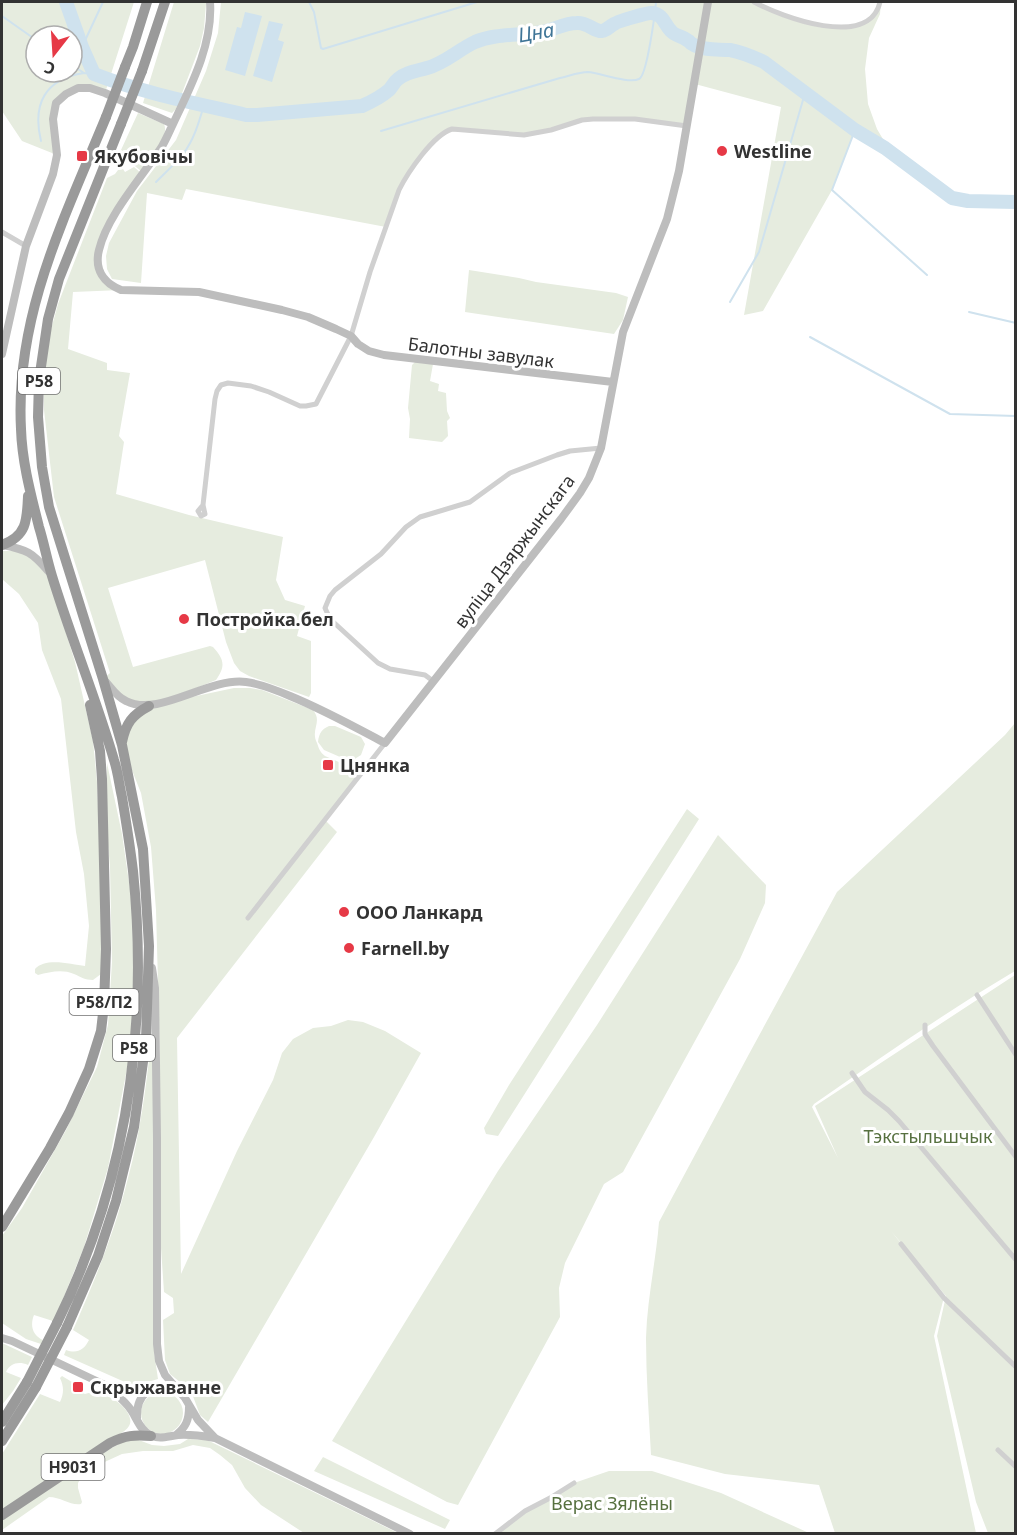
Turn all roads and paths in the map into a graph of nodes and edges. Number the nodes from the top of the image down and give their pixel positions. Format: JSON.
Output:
{"nodes":[{"id":1,"x":147,"y":2,"type":"edge"},
{"id":2,"x":165,"y":2,"type":"edge"},
{"id":3,"x":210,"y":2,"type":"edge"},
{"id":4,"x":708,"y":2,"type":"edge"},
{"id":5,"x":754,"y":2,"type":"edge"},
{"id":6,"x":880,"y":2,"type":"edge"},
{"id":7,"x":173,"y":124,"type":"junction"},
{"id":8,"x":687,"y":126,"type":"junction"},
{"id":9,"x":2,"y":232,"type":"edge"},
{"id":10,"x":26,"y":246,"type":"junction"},
{"id":11,"x":351,"y":336,"type":"junction"},
{"id":12,"x":2,"y":354,"type":"edge"},
{"id":13,"x":613,"y":382,"type":"junction"},
{"id":14,"x":601,"y":448,"type":"junction"},
{"id":15,"x":28,"y":483,"type":"junction"},
{"id":16,"x":203,"y":506,"type":"dead end"},
{"id":17,"x":2,"y":545,"type":"edge"},
{"id":18,"x":52,"y":574,"type":"junction"},
{"id":19,"x":70,"y":629,"type":"junction"},
{"id":20,"x":103,"y":679,"type":"junction"},
{"id":21,"x":433,"y":681,"type":"junction"},
{"id":22,"x":150,"y":706,"type":"junction"},
{"id":23,"x":385,"y":743,"type":"junction"},
{"id":24,"x":122,"y":745,"type":"junction"},
{"id":25,"x":248,"y":918,"type":"dead end"},
{"id":26,"x":149,"y":946,"type":"junction"},
{"id":27,"x":976,"y":996,"type":"dead end"},
{"id":28,"x":925,"y":1024,"type":"dead end"},
{"id":29,"x":1016,"y":1055,"type":"edge"},
{"id":30,"x":852,"y":1073,"type":"dead end"},
{"id":31,"x":1016,"y":1157,"type":"edge"},
{"id":32,"x":2,"y":1227,"type":"edge"},
{"id":33,"x":901,"y":1244,"type":"dead end"},
{"id":34,"x":1016,"y":1260,"type":"edge"},
{"id":35,"x":62,"y":1325,"type":"junction"},
{"id":36,"x":4,"y":1337,"type":"edge"},
{"id":37,"x":1016,"y":1366,"type":"edge"},
{"id":38,"x":31,"y":1385,"type":"junction"},
{"id":39,"x":107,"y":1386,"type":"junction"},
{"id":40,"x":155,"y":1387,"type":"junction"},
{"id":41,"x":175,"y":1388,"type":"junction"},
{"id":42,"x":188,"y":1406,"type":"junction"},
{"id":43,"x":137,"y":1419,"type":"junction"},
{"id":44,"x":2,"y":1422,"type":"edge"},
{"id":45,"x":176,"y":1435,"type":"junction"},
{"id":46,"x":151,"y":1436,"type":"junction"},
{"id":47,"x":215,"y":1438,"type":"junction"},
{"id":48,"x":2,"y":1441,"type":"edge"},
{"id":49,"x":998,"y":1450,"type":"dead end"},
{"id":50,"x":1016,"y":1467,"type":"edge"},
{"id":51,"x":574,"y":1483,"type":"dead end"},
{"id":52,"x":2,"y":1515,"type":"edge"},
{"id":53,"x":410,"y":1533,"type":"edge"},
{"id":54,"x":495,"y":1533,"type":"edge"}],
"edges":[{"from":1,"to":15,"type":"highway","number":"Р58","bridge":true},
{"from":2,"to":20,"type":"highway","number":"Р58","bridge":true},
{"from":3,"to":7,"type":"main road","name":"Балотны завулак"},
{"from":4,"to":8,"type":"main road","name":"вуліца Дзяржынскага"},
{"from":5,"to":6,"type":"street"},
{"from":7,"to":10,"type":"main road"},
{"from":7,"to":11,"type":"main road","name":"Балотны завулак"},
{"from":8,"to":11,"type":"street"},
{"from":8,"to":13,"type":"main road","name":"вуліца Дзяржынскага"},
{"from":9,"to":10,"type":"street"},
{"from":10,"to":12,"type":"main road"},
{"from":11,"to":13,"type":"main road","name":"Балотны завулак"},
{"from":11,"to":16,"type":"street"},
{"from":13,"to":14,"type":"main road","name":"вуліца Дзяржынскага"},
{"from":14,"to":21,"type":"main road","name":"вуліца Дзяржынскага"},
{"from":14,"to":21,"type":"street"},
{"from":15,"to":17,"type":"highway"},
{"from":15,"to":18,"type":"highway","number":"Р58"},
{"from":17,"to":18,"type":"main road"},
{"from":18,"to":19,"type":"highway","number":"Р58"},
{"from":19,"to":32,"type":"highway","number":"Р58/П2"},
{"from":19,"to":35,"type":"highway","number":"Р58"},
{"from":20,"to":22,"type":"main road"},
{"from":20,"to":24,"type":"highway","number":"Р58"},
{"from":21,"to":23,"type":"main road","name":"вуліца Дзяржынскага"},
{"from":22,"to":23,"type":"main road"},
{"from":22,"to":24,"type":"highway"},
{"from":23,"to":25,"type":"street","name":"вуліца Дзяржынскага"},
{"from":24,"to":26,"type":"highway","number":"Р58"},
{"from":26,"to":35,"type":"highway","number":"Р58"},
{"from":26,"to":41,"type":"main road","number":"Н9031"},
{"from":27,"to":29,"type":"street"},
{"from":28,"to":31,"type":"street"},
{"from":30,"to":34,"type":"street"},
{"from":33,"to":37,"type":"street"},
{"from":35,"to":38,"type":"highway","number":"Р58","bridge":true},
{"from":36,"to":39,"type":"main road"},
{"from":38,"to":44,"type":"highway","number":"Р58"},
{"from":38,"to":48,"type":"highway","number":"Р58"},
{"from":39,"to":40,"type":"main road"},
{"from":39,"to":43,"type":"main road"},
{"from":40,"to":41,"type":"main road"},
{"from":40,"to":43,"type":"main road"},
{"from":41,"to":42,"type":"main road","number":"Н9031"},
{"from":42,"to":45,"type":"main road"},
{"from":42,"to":47,"type":"main road","number":"Н9031"},
{"from":43,"to":46,"type":"main road"},
{"from":45,"to":46,"type":"main road","number":"Н9031"},
{"from":45,"to":47,"type":"main road","number":"Н9031"},
{"from":46,"to":52,"type":"highway","number":"Н9031"},
{"from":47,"to":53,"type":"main road","number":"Н9031"},
{"from":49,"to":50,"type":"street"},
{"from":51,"to":54,"type":"street"}]}
